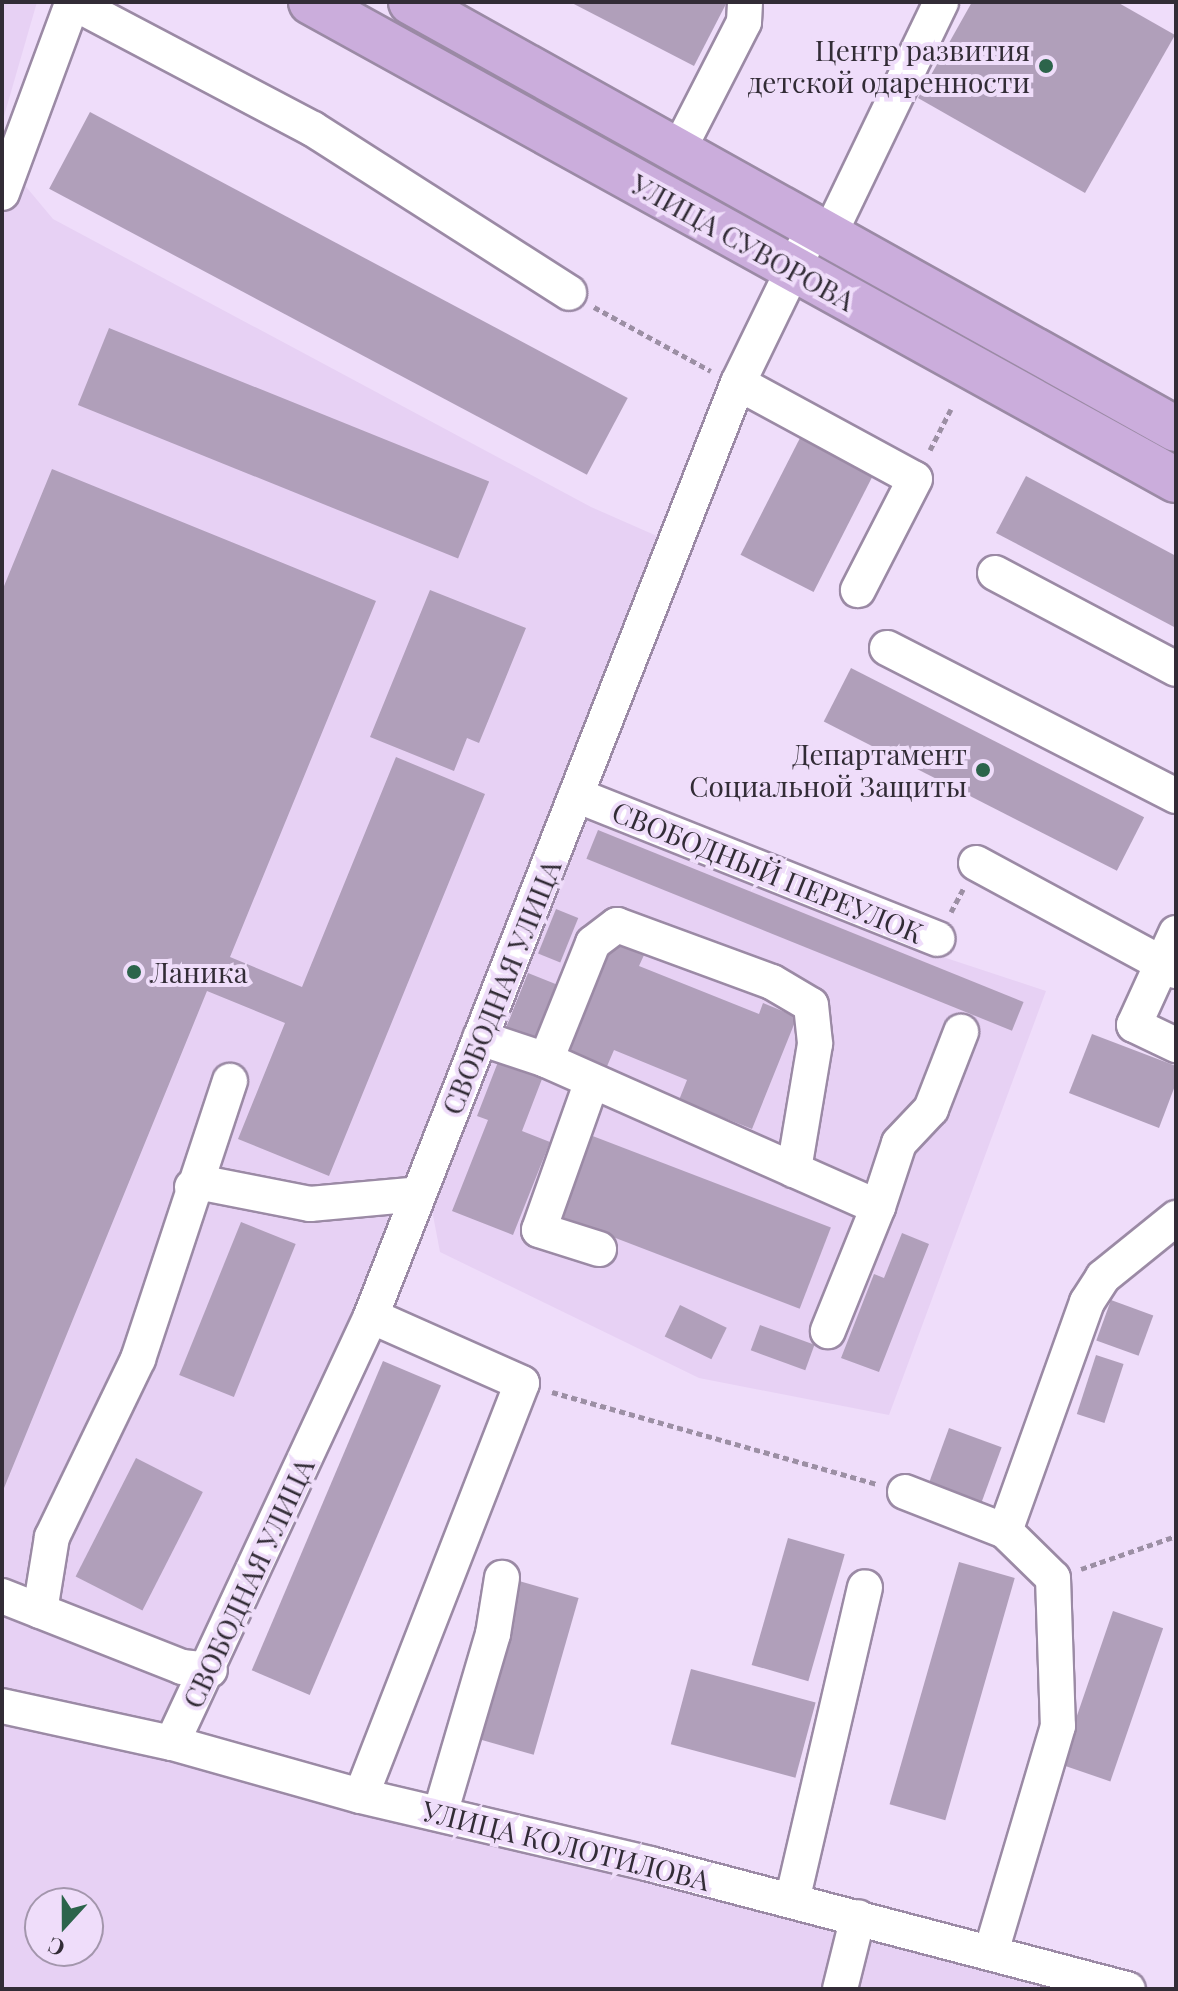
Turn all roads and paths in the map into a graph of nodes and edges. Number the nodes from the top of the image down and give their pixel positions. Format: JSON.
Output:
{"nodes":[{"id":1,"x":311,"y":2,"type":"edge"},
{"id":2,"x":411,"y":2,"type":"edge"},
{"id":3,"x":745,"y":2,"type":"edge"},
{"id":4,"x":941,"y":2,"type":"edge"},
{"id":5,"x":72,"y":3,"type":"edge"},
{"id":6,"x":678,"y":151,"type":"junction"},
{"id":7,"x":2,"y":193,"type":"edge"},
{"id":8,"x":823,"y":229,"type":"junction"},
{"id":9,"x":792,"y":269,"type":"junction"},
{"id":10,"x":569,"y":293,"type":"joint"},
{"id":11,"x":738,"y":383,"type":"junction"},
{"id":12,"x":951,"y":409,"type":"dead end"},
{"id":13,"x":1176,"y":429,"type":"edge"},
{"id":14,"x":915,"y":479,"type":"junction"},
{"id":15,"x":1176,"y":480,"type":"edge"},
{"id":16,"x":995,"y":573,"type":"dead end"},
{"id":17,"x":858,"y":590,"type":"dead end"},
{"id":18,"x":887,"y":648,"type":"dead end"},
{"id":19,"x":1176,"y":669,"type":"edge"},
{"id":20,"x":576,"y":795,"type":"junction"},
{"id":21,"x":1176,"y":796,"type":"edge"},
{"id":22,"x":976,"y":863,"type":"joint"},
{"id":23,"x":1176,"y":933,"type":"edge"},
{"id":24,"x":937,"y":939,"type":"joint"},
{"id":25,"x":1168,"y":967,"type":"edge"},
{"id":26,"x":961,"y":1032,"type":"dead end"},
{"id":27,"x":480,"y":1038,"type":"junction"},
{"id":28,"x":1176,"y":1045,"type":"edge"},
{"id":29,"x":546,"y":1060,"type":"junction"},
{"id":30,"x":230,"y":1081,"type":"dead end"},
{"id":31,"x":592,"y":1081,"type":"junction"},
{"id":32,"x":794,"y":1170,"type":"junction"},
{"id":33,"x":192,"y":1187,"type":"junction"},
{"id":34,"x":419,"y":1194,"type":"junction"},
{"id":35,"x":878,"y":1207,"type":"junction"},
{"id":36,"x":1176,"y":1218,"type":"edge"},
{"id":37,"x":599,"y":1249,"type":"dead end"},
{"id":38,"x":371,"y":1316,"type":"junction"},
{"id":39,"x":828,"y":1331,"type":"dead end"},
{"id":40,"x":522,"y":1383,"type":"junction"},
{"id":41,"x":905,"y":1492,"type":"joint"},
{"id":42,"x":1005,"y":1531,"type":"junction"},
{"id":43,"x":1176,"y":1536,"type":"edge"},
{"id":44,"x":502,"y":1578,"type":"dead end"},
{"id":45,"x":1053,"y":1578,"type":"junction"},
{"id":46,"x":865,"y":1587,"type":"dead end"},
{"id":47,"x":2,"y":1596,"type":"edge"},
{"id":48,"x":40,"y":1611,"type":"junction"},
{"id":49,"x":210,"y":1670,"type":"junction"},
{"id":50,"x":2,"y":1706,"type":"edge"},
{"id":51,"x":172,"y":1743,"type":"junction"},
{"id":52,"x":361,"y":1796,"type":"junction"},
{"id":53,"x":440,"y":1814,"type":"junction"},
{"id":54,"x":792,"y":1901,"type":"junction"},
{"id":55,"x":858,"y":1917,"type":"junction"},
{"id":56,"x":991,"y":1952,"type":"junction"},
{"id":57,"x":840,"y":1989,"type":"edge"},
{"id":58,"x":1128,"y":1989,"type":"edge"}],
"edges":[{"from":1,"to":9,"type":"main road","name":"УЛИЦА СУВОРОВА"},
{"from":2,"to":6,"type":"main road","name":"УЛИЦА СУВОРОВА"},
{"from":3,"to":6,"type":"street"},
{"from":4,"to":8,"type":"street","name":"СВОБОДНАЯ УЛИЦА"},
{"from":5,"to":7,"type":"street"},
{"from":5,"to":10,"type":"street"},
{"from":6,"to":8,"type":"main road","name":"УЛИЦА СУВОРОВА"},
{"from":8,"to":9,"type":"street","name":"СВОБОДНАЯ УЛИЦА"},
{"from":8,"to":13,"type":"main road","name":"УЛИЦА СУВОРОВА"},
{"from":9,"to":11,"type":"street","name":"СВОБОДНАЯ УЛИЦА"},
{"from":9,"to":15,"type":"main road","name":"УЛИЦА СУВОРОВА"},
{"from":10,"to":11,"type":"path"},
{"from":11,"to":14,"type":"street"},
{"from":11,"to":20,"type":"street","name":"СВОБОДНАЯ УЛИЦА"},
{"from":12,"to":14,"type":"path"},
{"from":14,"to":17,"type":"street"},
{"from":16,"to":19,"type":"street"},
{"from":18,"to":21,"type":"street"},
{"from":20,"to":24,"type":"street","name":"СВОБОДНЫЙ ПЕРЕУЛОК"},
{"from":20,"to":27,"type":"street","name":"СВОБОДНАЯ УЛИЦА"},
{"from":22,"to":24,"type":"path","name":"СВОБОДНЫЙ ПЕРЕУЛОК"},
{"from":22,"to":25,"type":"street"},
{"from":23,"to":25,"type":"street"},
{"from":25,"to":28,"type":"street"},
{"from":26,"to":35,"type":"street"},
{"from":27,"to":29,"type":"street"},
{"from":27,"to":34,"type":"street","name":"СВОБОДНАЯ УЛИЦА"},
{"from":29,"to":31,"type":"street"},
{"from":29,"to":32,"type":"street"},
{"from":30,"to":33,"type":"street"},
{"from":31,"to":32,"type":"street"},
{"from":31,"to":37,"type":"street"},
{"from":32,"to":35,"type":"street"},
{"from":33,"to":34,"type":"street"},
{"from":33,"to":48,"type":"street"},
{"from":34,"to":38,"type":"street","name":"СВОБОДНАЯ УЛИЦА"},
{"from":35,"to":39,"type":"street"},
{"from":36,"to":42,"type":"street"},
{"from":38,"to":40,"type":"street"},
{"from":38,"to":49,"type":"street","name":"СВОБОДНАЯ УЛИЦА"},
{"from":40,"to":41,"type":"path"},
{"from":40,"to":52,"type":"street"},
{"from":41,"to":42,"type":"street"},
{"from":42,"to":45,"type":"street"},
{"from":43,"to":45,"type":"path"},
{"from":44,"to":53,"type":"street"},
{"from":45,"to":56,"type":"street"},
{"from":46,"to":54,"type":"street"},
{"from":47,"to":48,"type":"street"},
{"from":48,"to":49,"type":"street"},
{"from":49,"to":51,"type":"street","name":"СВОБОДНАЯ УЛИЦА"},
{"from":50,"to":51,"type":"street","name":"УЛИЦА КОЛОТИЛОВА"},
{"from":51,"to":52,"type":"street","name":"УЛИЦА КОЛОТИЛОВА"},
{"from":52,"to":53,"type":"street","name":"УЛИЦА КОЛОТИЛОВА"},
{"from":53,"to":54,"type":"street","name":"УЛИЦА КОЛОТИЛОВА"},
{"from":54,"to":55,"type":"street","name":"УЛИЦА КОЛОТИЛОВА"},
{"from":55,"to":56,"type":"street","name":"УЛИЦА КОЛОТИЛОВА"},
{"from":55,"to":57,"type":"street"},
{"from":56,"to":58,"type":"street","name":"УЛИЦА КОЛОТИЛОВА"}]}
